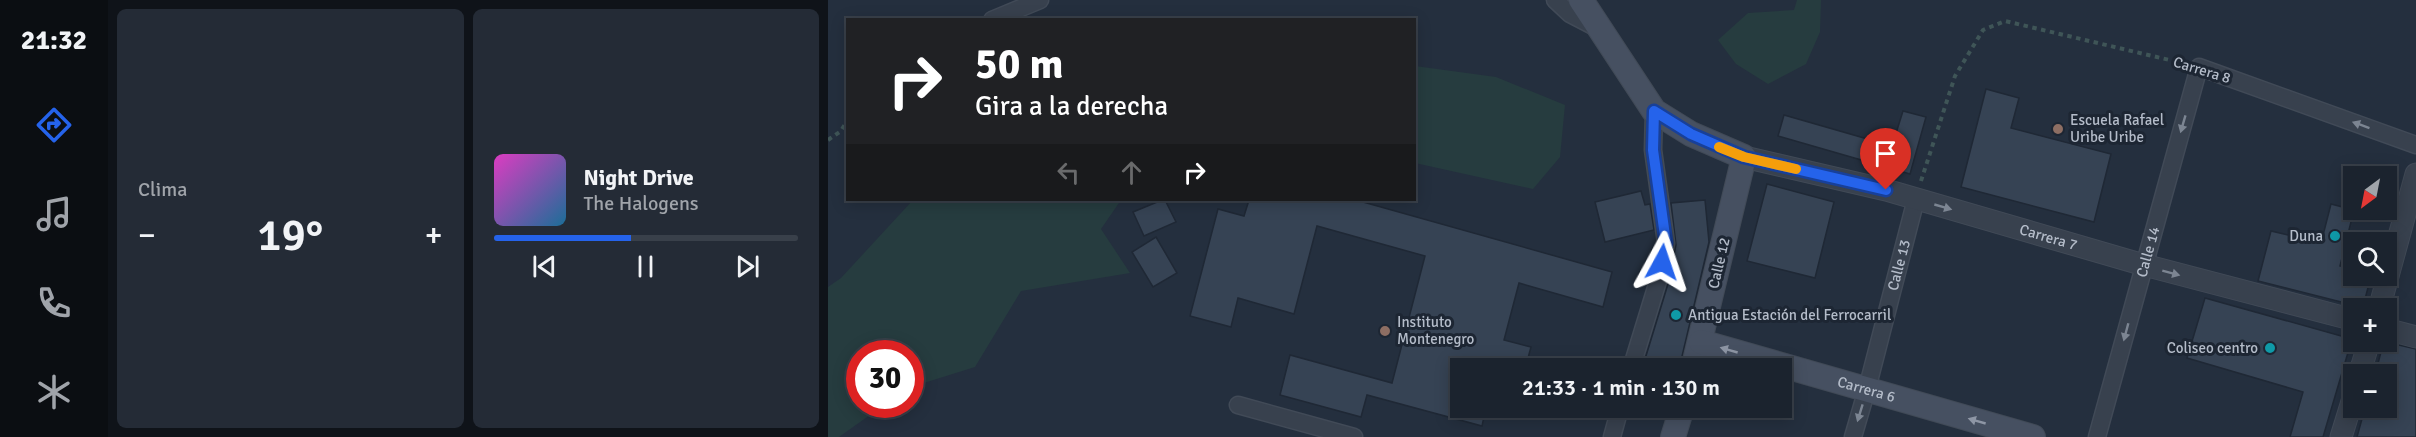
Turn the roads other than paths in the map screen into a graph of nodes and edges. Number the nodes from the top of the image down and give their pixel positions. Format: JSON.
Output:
{"nodes":[{"id":1,"x":1040,"y":0,"type":"edge"},
{"id":2,"x":1555,"y":0,"type":"edge"},
{"id":3,"x":1581,"y":0,"type":"edge"},
{"id":4,"x":997,"y":18,"type":"edge"},
{"id":5,"x":1601,"y":30,"type":"junction"},
{"id":6,"x":2199,"y":67,"type":"joint"},
{"id":7,"x":1654,"y":111,"type":"junction"},
{"id":8,"x":2416,"y":145,"type":"edge"},
{"id":9,"x":1744,"y":157,"type":"junction"},
{"id":10,"x":2416,"y":174,"type":"edge"},
{"id":11,"x":1916,"y":199,"type":"junction"},
{"id":12,"x":2144,"y":265,"type":"junction"},
{"id":13,"x":2382,"y":298,"type":"edge"},
{"id":14,"x":2343,"y":317,"type":"edge"},
{"id":15,"x":2397,"y":332,"type":"edge"},
{"id":16,"x":2416,"y":337,"type":"edge"},
{"id":17,"x":1701,"y":342,"type":"junction"},
{"id":18,"x":1634,"y":358,"type":"edge"},
{"id":19,"x":1696,"y":358,"type":"edge"},
{"id":20,"x":1868,"y":389,"type":"junction"},
{"id":21,"x":1238,"y":405,"type":"dead end"},
{"id":22,"x":1617,"y":418,"type":"edge"},
{"id":23,"x":1679,"y":418,"type":"edge"},
{"id":24,"x":2347,"y":418,"type":"edge"},
{"id":25,"x":1354,"y":437,"type":"edge"},
{"id":26,"x":1612,"y":437,"type":"edge"},
{"id":27,"x":1673,"y":437,"type":"edge"},
{"id":28,"x":1853,"y":437,"type":"edge"},
{"id":29,"x":2033,"y":437,"type":"edge"},
{"id":30,"x":2097,"y":437,"type":"edge"},
{"id":31,"x":2341,"y":437,"type":"edge"}],
"edges":[{"from":1,"to":4,"type":"street"},
{"from":2,"to":5,"type":"street"},
{"from":3,"to":5,"type":"main road"},
{"from":5,"to":7,"type":"main road"},
{"from":8,"to":6,"type":"street","name":"Carrera 8","one_way":true},
{"from":6,"to":12,"type":"street","name":"Calle 14","one_way":true},
{"from":7,"to":9,"type":"main road"},
{"from":7,"to":18,"type":"street"},
{"from":9,"to":11,"type":"street","name":"Carrera 7"},
{"from":9,"to":17,"type":"main road","name":"Calle 12"},
{"from":10,"to":13,"type":"street"},
{"from":11,"to":12,"type":"street","name":"Carrera 7","one_way":true},
{"from":11,"to":20,"type":"street","name":"Calle 13"},
{"from":12,"to":14,"type":"street","name":"Carrera 7","one_way":true},
{"from":12,"to":30,"type":"street","name":"Calle 14","one_way":true},
{"from":15,"to":16,"type":"street"},
{"from":17,"to":19,"type":"main road","name":"Calle 12"},
{"from":20,"to":17,"type":"main road","name":"Carrera 6","one_way":true},
{"from":20,"to":28,"type":"street","name":"Calle 13","one_way":true},
{"from":29,"to":20,"type":"main road","name":"Carrera 6","one_way":true},
{"from":21,"to":25,"type":"street"},
{"from":22,"to":26,"type":"street"},
{"from":23,"to":27,"type":"main road"},
{"from":24,"to":31,"type":"street"}]}
